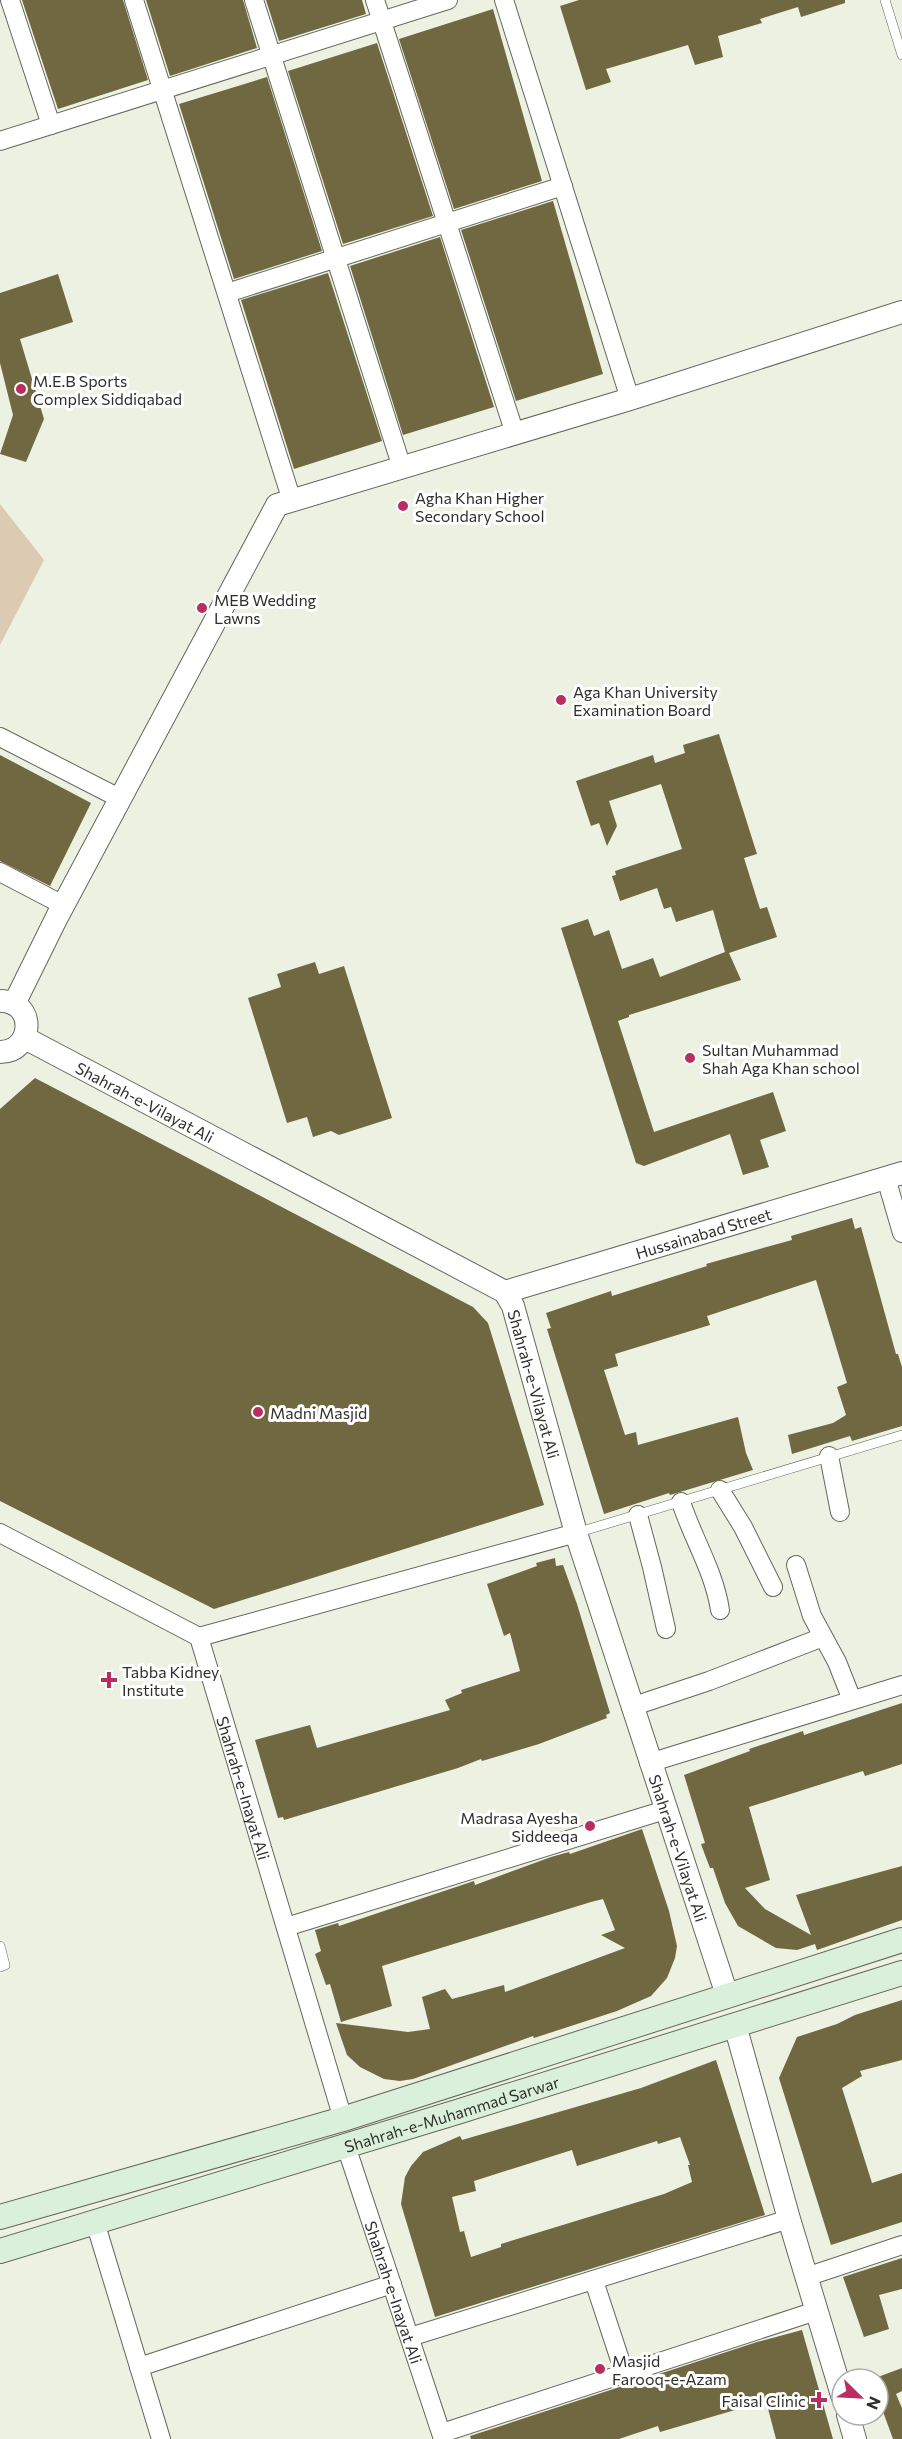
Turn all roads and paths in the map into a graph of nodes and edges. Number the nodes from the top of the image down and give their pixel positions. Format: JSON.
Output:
{"nodes":[{"id":1,"x":10,"y":0,"type":"edge"},
{"id":2,"x":134,"y":0,"type":"edge"},
{"id":3,"x":254,"y":0,"type":"edge"},
{"id":4,"x":375,"y":0,"type":"edge"},
{"id":5,"x":448,"y":0,"type":"edge"},
{"id":6,"x":504,"y":0,"type":"edge"},
{"id":7,"x":885,"y":0,"type":"edge"},
{"id":8,"x":382,"y":21,"type":"junction"},
{"id":9,"x":902,"y":55,"type":"edge"},
{"id":10,"x":271,"y":56,"type":"junction"},
{"id":11,"x":162,"y":90,"type":"junction"},
{"id":12,"x":51,"y":125,"type":"junction"},
{"id":13,"x":0,"y":141,"type":"edge"},
{"id":14,"x":563,"y":186,"type":"junction"},
{"id":15,"x":447,"y":223,"type":"junction"},
{"id":16,"x":335,"y":258,"type":"junction"},
{"id":17,"x":226,"y":293,"type":"junction"},
{"id":18,"x":902,"y":312,"type":"edge"},
{"id":19,"x":630,"y":399,"type":"junction"},
{"id":20,"x":515,"y":434,"type":"junction"},
{"id":21,"x":402,"y":468,"type":"junction"},
{"id":22,"x":292,"y":501,"type":"junction"},
{"id":23,"x":0,"y":737,"type":"edge"},
{"id":24,"x":121,"y":799,"type":"junction"},
{"id":25,"x":0,"y":872,"type":"edge"},
{"id":26,"x":63,"y":905,"type":"junction"},
{"id":27,"x":7,"y":1002,"type":"edge"},
{"id":28,"x":25,"y":1038,"type":"junction"},
{"id":29,"x":0,"y":1052,"type":"edge"},
{"id":30,"x":894,"y":1176,"type":"edge"},
{"id":31,"x":902,"y":1233,"type":"edge"},
{"id":32,"x":505,"y":1292,"type":"junction"},
{"id":33,"x":902,"y":1435,"type":"edge"},
{"id":34,"x":829,"y":1456,"type":"junction"},
{"id":35,"x":720,"y":1490,"type":"junction"},
{"id":36,"x":681,"y":1502,"type":"junction"},
{"id":37,"x":840,"y":1512,"type":"dead end"},
{"id":38,"x":638,"y":1515,"type":"junction"},
{"id":39,"x":0,"y":1533,"type":"edge"},
{"id":40,"x":576,"y":1533,"type":"junction"},
{"id":41,"x":796,"y":1565,"type":"dead end"},
{"id":42,"x":773,"y":1587,"type":"dead end"},
{"id":43,"x":720,"y":1610,"type":"dead end"},
{"id":44,"x":666,"y":1629,"type":"dead end"},
{"id":45,"x":199,"y":1637,"type":"junction"},
{"id":46,"x":823,"y":1637,"type":"junction"},
{"id":47,"x":902,"y":1685,"type":"edge"},
{"id":48,"x":852,"y":1700,"type":"junction"},
{"id":49,"x":631,"y":1707,"type":"junction"},
{"id":50,"x":650,"y":1763,"type":"junction"},
{"id":51,"x":665,"y":1810,"type":"junction"},
{"id":52,"x":286,"y":1927,"type":"junction"},
{"id":53,"x":902,"y":1940,"type":"edge"},
{"id":54,"x":0,"y":1946,"type":"edge"},
{"id":55,"x":0,"y":1967,"type":"edge"},
{"id":56,"x":902,"y":1973,"type":"edge"},
{"id":57,"x":727,"y":1995,"type":"junction"},
{"id":58,"x":735,"y":2025,"type":"junction"},
{"id":59,"x":343,"y":2119,"type":"junction"},
{"id":60,"x":346,"y":2146,"type":"junction"},
{"id":61,"x":0,"y":2217,"type":"edge"},
{"id":62,"x":789,"y":2219,"type":"junction"},
{"id":63,"x":95,"y":2223,"type":"junction"},
{"id":64,"x":902,"y":2245,"type":"edge"},
{"id":65,"x":0,"y":2252,"type":"edge"},
{"id":66,"x":806,"y":2277,"type":"junction"},
{"id":67,"x":594,"y":2282,"type":"junction"},
{"id":68,"x":392,"y":2284,"type":"junction"},
{"id":69,"x":816,"y":2311,"type":"junction"},
{"id":70,"x":410,"y":2337,"type":"junction"},
{"id":71,"x":139,"y":2367,"type":"junction"},
{"id":72,"x":833,"y":2367,"type":"edge"},
{"id":73,"x":624,"y":2372,"type":"junction"},
{"id":74,"x":443,"y":2436,"type":"edge"},
{"id":75,"x":161,"y":2439,"type":"edge"}],
"edges":[{"from":1,"to":12,"type":"street"},
{"from":2,"to":11,"type":"street"},
{"from":3,"to":10,"type":"street"},
{"from":4,"to":8,"type":"street"},
{"from":5,"to":8,"type":"street"},
{"from":6,"to":14,"type":"street"},
{"from":7,"to":9,"type":"lane"},
{"from":8,"to":10,"type":"street"},
{"from":8,"to":15,"type":"street"},
{"from":10,"to":11,"type":"street"},
{"from":10,"to":16,"type":"street"},
{"from":11,"to":12,"type":"street"},
{"from":11,"to":17,"type":"street"},
{"from":12,"to":13,"type":"street"},
{"from":14,"to":15,"type":"street"},
{"from":14,"to":19,"type":"street"},
{"from":15,"to":16,"type":"street"},
{"from":15,"to":20,"type":"street"},
{"from":16,"to":17,"type":"street"},
{"from":16,"to":21,"type":"street"},
{"from":17,"to":22,"type":"street"},
{"from":18,"to":19,"type":"street"},
{"from":19,"to":20,"type":"street"},
{"from":20,"to":21,"type":"street"},
{"from":21,"to":22,"type":"street"},
{"from":22,"to":24,"type":"street"},
{"from":23,"to":24,"type":"street"},
{"from":24,"to":26,"type":"street"},
{"from":25,"to":26,"type":"street"},
{"from":26,"to":27,"type":"street"},
{"from":27,"to":28,"type":"street"},
{"from":28,"to":29,"type":"street"},
{"from":28,"to":32,"type":"street","name":"Shahrah-e-Vilayat Ali"},
{"from":30,"to":31,"type":"street"},
{"from":30,"to":32,"type":"street","name":"Hussainabad Street"},
{"from":32,"to":40,"type":"street","name":"Shahrah-e-Vilayat Ali"},
{"from":33,"to":34,"type":"lane"},
{"from":34,"to":35,"type":"lane"},
{"from":34,"to":37,"type":"street"},
{"from":35,"to":36,"type":"lane"},
{"from":35,"to":42,"type":"street"},
{"from":36,"to":38,"type":"lane"},
{"from":36,"to":43,"type":"street"},
{"from":38,"to":40,"type":"lane"},
{"from":38,"to":44,"type":"street"},
{"from":39,"to":45,"type":"street"},
{"from":40,"to":45,"type":"street"},
{"from":40,"to":49,"type":"street","name":"Shahrah-e-Vilayat Ali"},
{"from":41,"to":46,"type":"street"},
{"from":45,"to":52,"type":"street","name":"Shahrah-e-Inayat Ali"},
{"from":46,"to":48,"type":"street"},
{"from":46,"to":49,"type":"street"},
{"from":47,"to":48,"type":"street"},
{"from":48,"to":50,"type":"street"},
{"from":49,"to":50,"type":"street","name":"Shahrah-e-Vilayat Ali"},
{"from":50,"to":51,"type":"street","name":"Shahrah-e-Vilayat Ali"},
{"from":51,"to":52,"type":"street"},
{"from":51,"to":57,"type":"street","name":"Shahrah-e-Vilayat Ali"},
{"from":52,"to":59,"type":"street","name":"Shahrah-e-Inayat Ali"},
{"from":53,"to":57,"type":"main road","name":"Shahrah-e-Muhammad Sarwar"},
{"from":54,"to":55,"type":"lane"},
{"from":56,"to":58,"type":"main road","name":"Shahrah-e-Muhammad Sarwar"},
{"from":57,"to":59,"type":"main road","name":"Shahrah-e-Muhammad Sarwar"},
{"from":58,"to":60,"type":"main road","name":"Shahrah-e-Muhammad Sarwar"},
{"from":58,"to":62,"type":"street"},
{"from":59,"to":61,"type":"main road","name":"Shahrah-e-Muhammad Sarwar"},
{"from":60,"to":63,"type":"main road","name":"Shahrah-e-Muhammad Sarwar"},
{"from":60,"to":68,"type":"street","name":"Shahrah-e-Inayat Ali"},
{"from":62,"to":66,"type":"street"},
{"from":62,"to":67,"type":"street"},
{"from":63,"to":65,"type":"main road","name":"Shahrah-e-Muhammad Sarwar"},
{"from":63,"to":71,"type":"street"},
{"from":64,"to":66,"type":"street"},
{"from":66,"to":69,"type":"street"},
{"from":67,"to":70,"type":"street"},
{"from":67,"to":73,"type":"street"},
{"from":68,"to":70,"type":"street","name":"Shahrah-e-Inayat Ali"},
{"from":68,"to":71,"type":"street"},
{"from":69,"to":72,"type":"street"},
{"from":69,"to":73,"type":"street"},
{"from":70,"to":74,"type":"street","name":"Shahrah-e-Inayat Ali"},
{"from":71,"to":75,"type":"street"},
{"from":73,"to":74,"type":"street"}]}
